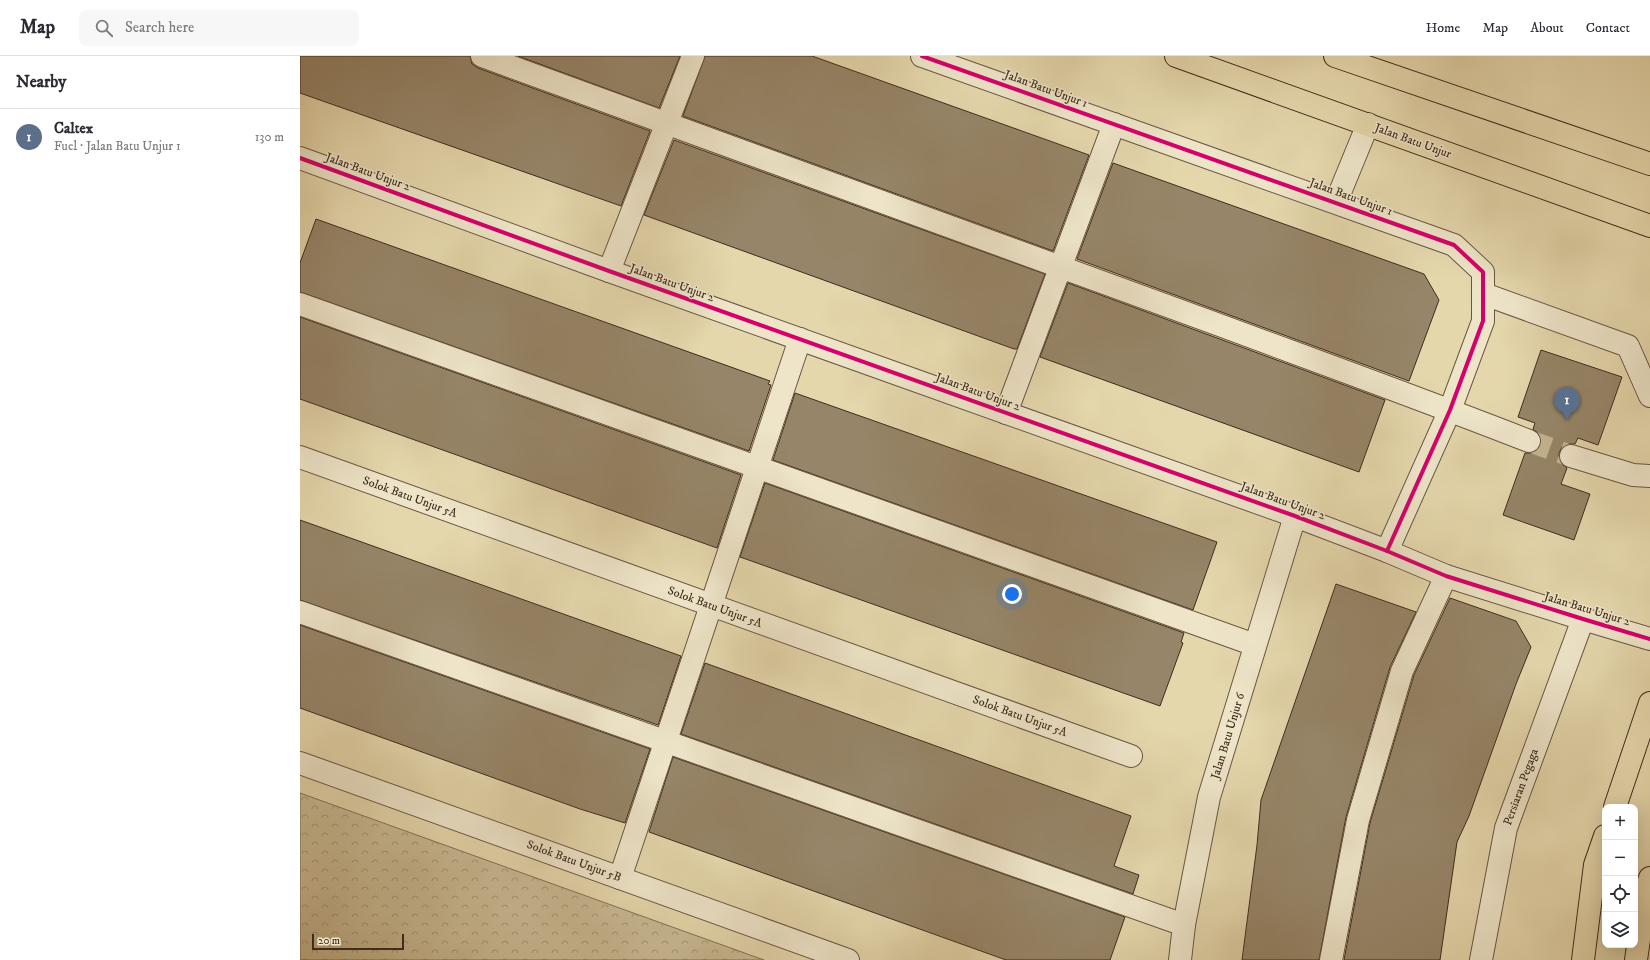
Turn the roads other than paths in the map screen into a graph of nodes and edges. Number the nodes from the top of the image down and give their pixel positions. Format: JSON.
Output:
{"nodes":[{"id":1,"x":482,"y":56,"type":"edge"},
{"id":2,"x":693,"y":56,"type":"edge"},
{"id":3,"x":922,"y":56,"type":"edge"},
{"id":4,"x":1176,"y":56,"type":"edge"},
{"id":5,"x":1335,"y":56,"type":"edge"},
{"id":6,"x":667,"y":124,"type":"junction"},
{"id":7,"x":1114,"y":124,"type":"junction"},
{"id":8,"x":1368,"y":124,"type":"junction"},
{"id":9,"x":300,"y":158,"type":"edge"},
{"id":10,"x":1650,"y":164,"type":"edge"},
{"id":11,"x":1336,"y":202,"type":"junction"},
{"id":12,"x":1650,"y":226,"type":"edge"},
{"id":13,"x":1060,"y":266,"type":"junction"},
{"id":14,"x":609,"y":272,"type":"junction"},
{"id":15,"x":1484,"y":294,"type":"junction"},
{"id":16,"x":300,"y":304,"type":"edge"},
{"id":17,"x":800,"y":339,"type":"junction"},
{"id":18,"x":1650,"y":396,"type":"edge"},
{"id":19,"x":1450,"y":410,"type":"junction"},
{"id":20,"x":1006,"y":412,"type":"junction"},
{"id":21,"x":1528,"y":441,"type":"tunnel mouth"},
{"id":22,"x":1571,"y":456,"type":"tunnel mouth"},
{"id":23,"x":300,"y":457,"type":"edge"},
{"id":24,"x":757,"y":468,"type":"junction"},
{"id":25,"x":1650,"y":476,"type":"edge"},
{"id":26,"x":1295,"y":516,"type":"junction"},
{"id":27,"x":1387,"y":551,"type":"junction"},
{"id":28,"x":1446,"y":576,"type":"junction"},
{"id":29,"x":711,"y":605,"type":"junction"},
{"id":30,"x":300,"y":612,"type":"edge"},
{"id":31,"x":1583,"y":619,"type":"junction"},
{"id":32,"x":1650,"y":638,"type":"edge"},
{"id":33,"x":1255,"y":645,"type":"junction"},
{"id":34,"x":1650,"y":703,"type":"edge"},
{"id":35,"x":666,"y":742,"type":"junction"},
{"id":36,"x":1130,"y":756,"type":"dead end"},
{"id":37,"x":300,"y":763,"type":"edge"},
{"id":38,"x":1616,"y":804,"type":"edge"},
{"id":39,"x":1604,"y":840,"type":"edge"},
{"id":40,"x":620,"y":878,"type":"junction"},
{"id":41,"x":1650,"y":878,"type":"edge"},
{"id":42,"x":1184,"y":925,"type":"junction"},
{"id":43,"x":848,"y":960,"type":"edge"},
{"id":44,"x":1180,"y":960,"type":"edge"},
{"id":45,"x":1331,"y":960,"type":"edge"},
{"id":46,"x":1481,"y":960,"type":"edge"},
{"id":47,"x":1583,"y":960,"type":"edge"},
{"id":48,"x":1636,"y":960,"type":"edge"}],
"edges":[{"from":1,"to":6,"type":"street"},
{"from":2,"to":6,"type":"street"},
{"from":3,"to":7,"type":"street","name":"Jalan Batu Unjur 1"},
{"from":4,"to":8,"type":"main road","name":"Jalan Batu Unjur"},
{"from":5,"to":10,"type":"main road"},
{"from":6,"to":13,"type":"street"},
{"from":6,"to":14,"type":"street"},
{"from":7,"to":11,"type":"street","name":"Jalan Batu Unjur 1"},
{"from":7,"to":13,"type":"street"},
{"from":8,"to":11,"type":"street"},
{"from":8,"to":12,"type":"main road","name":"Jalan Batu Unjur"},
{"from":9,"to":14,"type":"street","name":"Jalan Batu Unjur 2"},
{"from":11,"to":15,"type":"street","name":"Jalan Batu Unjur 1"},
{"from":13,"to":19,"type":"street"},
{"from":13,"to":20,"type":"street"},
{"from":14,"to":17,"type":"street","name":"Jalan Batu Unjur 2"},
{"from":15,"to":18,"type":"street"},
{"from":15,"to":19,"type":"street","name":"Jalan Batu Unjur 1"},
{"from":16,"to":24,"type":"street"},
{"from":17,"to":20,"type":"street","name":"Jalan Batu Unjur 2"},
{"from":17,"to":24,"type":"street"},
{"from":19,"to":21,"type":"street"},
{"from":19,"to":27,"type":"street","name":"Jalan Batu Unjur 1"},
{"from":20,"to":26,"type":"street","name":"Jalan Batu Unjur 2"},
{"from":22,"to":25,"type":"street"},
{"from":23,"to":29,"type":"street","name":"Solok Batu Unjur 5A"},
{"from":24,"to":29,"type":"street"},
{"from":24,"to":33,"type":"street"},
{"from":26,"to":27,"type":"street","name":"Jalan Batu Unjur 2"},
{"from":26,"to":33,"type":"street","name":"Jalan Batu Unjur 6"},
{"from":27,"to":28,"type":"street","name":"Jalan Batu Unjur 2"},
{"from":28,"to":31,"type":"street","name":"Jalan Batu Unjur 2"},
{"from":28,"to":45,"type":"street"},
{"from":29,"to":35,"type":"street"},
{"from":29,"to":36,"type":"street","name":"Solok Batu Unjur 5A"},
{"from":30,"to":35,"type":"street"},
{"from":31,"to":32,"type":"street","name":"Jalan Batu Unjur 2"},
{"from":31,"to":46,"type":"street","name":"Persiaran Pegaga"},
{"from":33,"to":42,"type":"street","name":"Jalan Batu Unjur 6"},
{"from":34,"to":38,"type":"main road"},
{"from":35,"to":40,"type":"street"},
{"from":35,"to":42,"type":"street"},
{"from":37,"to":40,"type":"street","name":"Solok Batu Unjur 5B"},
{"from":39,"to":47,"type":"main road"},
{"from":40,"to":43,"type":"street","name":"Solok Batu Unjur 5B"},
{"from":41,"to":48,"type":"main road"},
{"from":42,"to":44,"type":"street","name":"Jalan Batu Unjur 6"}]}
